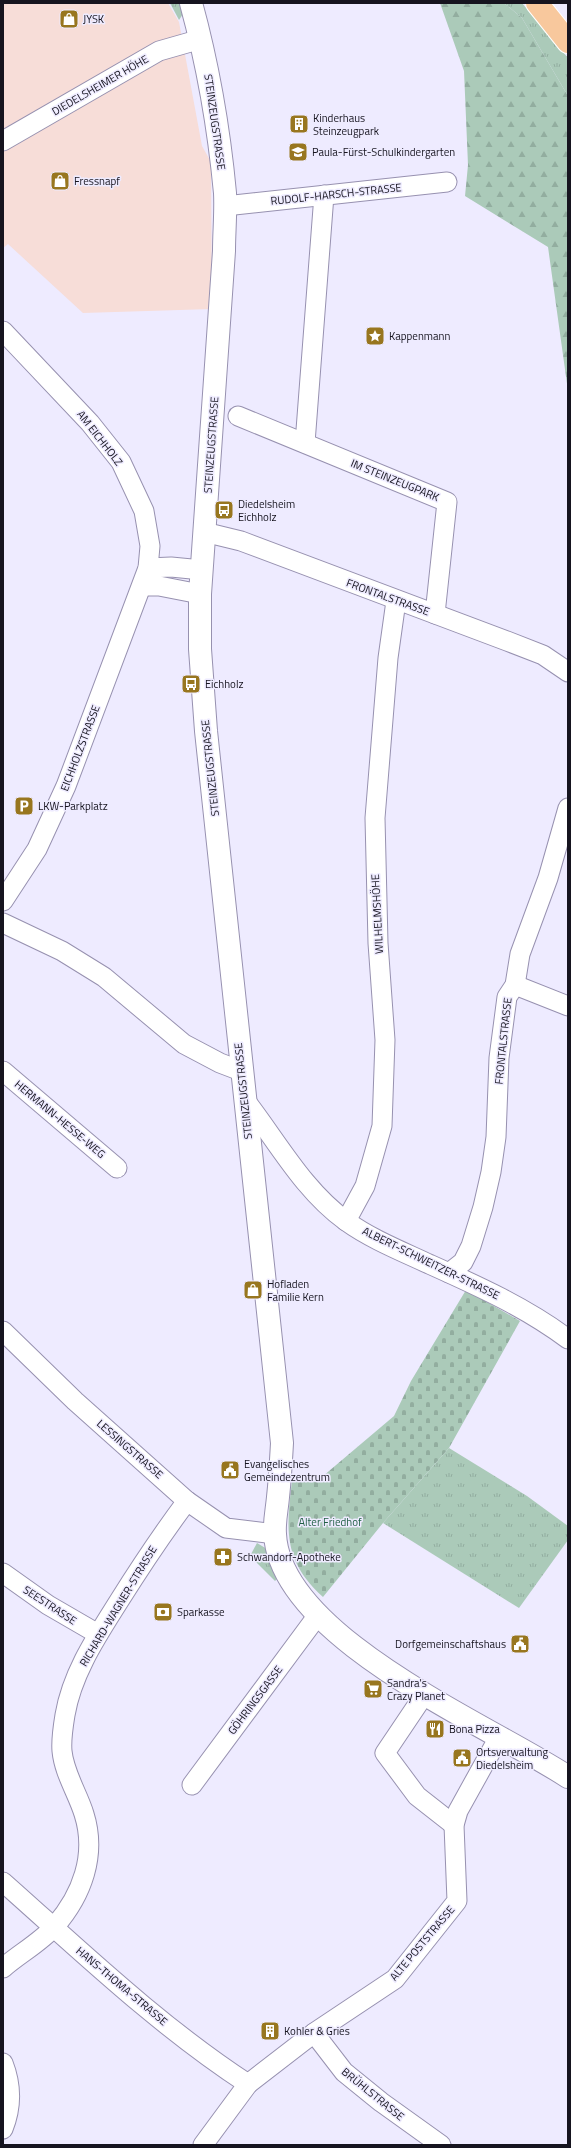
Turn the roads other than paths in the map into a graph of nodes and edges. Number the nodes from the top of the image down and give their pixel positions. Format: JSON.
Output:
{"nodes":[{"id":1,"x":191,"y":3,"type":"edge"},
{"id":2,"x":537,"y":3,"type":"edge"},
{"id":3,"x":201,"y":39,"type":"junction"},
{"id":4,"x":568,"y":42,"type":"edge"},
{"id":5,"x":3,"y":141,"type":"edge"},
{"id":6,"x":447,"y":182,"type":"dead end"},
{"id":7,"x":324,"y":195,"type":"junction"},
{"id":8,"x":225,"y":206,"type":"junction"},
{"id":9,"x":3,"y":331,"type":"edge"},
{"id":10,"x":238,"y":416,"type":"dead end"},
{"id":11,"x":305,"y":443,"type":"junction"},
{"id":12,"x":204,"y":532,"type":"junction"},
{"id":13,"x":148,"y":568,"type":"junction"},
{"id":14,"x":202,"y":570,"type":"junction"},
{"id":15,"x":142,"y":586,"type":"junction"},
{"id":16,"x":200,"y":594,"type":"junction"},
{"id":17,"x":396,"y":601,"type":"junction"},
{"id":18,"x":436,"y":614,"type":"junction"},
{"id":19,"x":568,"y":672,"type":"edge"},
{"id":20,"x":568,"y":808,"type":"edge"},
{"id":21,"x":3,"y":901,"type":"edge"},
{"id":22,"x":3,"y":923,"type":"edge"},
{"id":23,"x":515,"y":985,"type":"junction"},
{"id":24,"x":568,"y":1006,"type":"edge"},
{"id":25,"x":3,"y":1071,"type":"edge"},
{"id":26,"x":241,"y":1071,"type":"junction"},
{"id":27,"x":245,"y":1100,"type":"junction"},
{"id":28,"x":118,"y":1168,"type":"dead end"},
{"id":29,"x":346,"y":1221,"type":"junction"},
{"id":30,"x":449,"y":1273,"type":"junction"},
{"id":31,"x":3,"y":1331,"type":"edge"},
{"id":32,"x":568,"y":1339,"type":"edge"},
{"id":33,"x":187,"y":1501,"type":"junction"},
{"id":34,"x":274,"y":1534,"type":"junction"},
{"id":35,"x":3,"y":1573,"type":"edge"},
{"id":36,"x":318,"y":1615,"type":"junction"},
{"id":37,"x":98,"y":1634,"type":"junction"},
{"id":38,"x":424,"y":1695,"type":"junction"},
{"id":39,"x":499,"y":1737,"type":"junction"},
{"id":40,"x":568,"y":1777,"type":"edge"},
{"id":41,"x":192,"y":1785,"type":"dead end"},
{"id":42,"x":454,"y":1825,"type":"junction"},
{"id":43,"x":3,"y":1882,"type":"edge"},
{"id":44,"x":54,"y":1927,"type":"junction"},
{"id":45,"x":3,"y":1968,"type":"edge"},
{"id":46,"x":314,"y":2033,"type":"junction"},
{"id":47,"x":3,"y":2063,"type":"edge"},
{"id":48,"x":248,"y":2084,"type":"junction"},
{"id":49,"x":3,"y":2129,"type":"edge"},
{"id":50,"x":203,"y":2145,"type":"edge"},
{"id":51,"x":441,"y":2145,"type":"edge"}],
"edges":[{"from":1,"to":3,"type":"street","name":"STEINZEUGSTRASSE"},
{"from":2,"to":4,"type":"main road"},
{"from":3,"to":5,"type":"street","name":"DIEDELSHEIMER HÖHE"},
{"from":3,"to":8,"type":"street","name":"STEINZEUGSTRASSE"},
{"from":6,"to":7,"type":"street","name":"RUDOLF-HARSCH-STRASSE"},
{"from":7,"to":8,"type":"street","name":"RUDOLF-HARSCH-STRASSE"},
{"from":7,"to":11,"type":"street"},
{"from":8,"to":12,"type":"street","name":"STEINZEUGSTRASSE"},
{"from":9,"to":13,"type":"street","name":"AM EICHHOLZ"},
{"from":10,"to":11,"type":"street","name":"IM STEINZEUGPARK"},
{"from":11,"to":18,"type":"street","name":"IM STEINZEUGPARK"},
{"from":12,"to":14,"type":"street","name":"STEINZEUGSTRASSE"},
{"from":12,"to":17,"type":"street","name":"FRONTALSTRASSE"},
{"from":13,"to":14,"type":"street"},
{"from":13,"to":15,"type":"street","name":"EICHHOLZSTRASSE"},
{"from":14,"to":16,"type":"street","name":"STEINZEUGSTRASSE"},
{"from":15,"to":16,"type":"street"},
{"from":15,"to":21,"type":"street","name":"EICHHOLZSTRASSE"},
{"from":16,"to":26,"type":"street","name":"STEINZEUGSTRASSE"},
{"from":17,"to":18,"type":"street","name":"FRONTALSTRASSE"},
{"from":17,"to":29,"type":"street","name":"WILHELMSHÖHE"},
{"from":18,"to":19,"type":"street","name":"FRONTALSTRASSE"},
{"from":20,"to":23,"type":"street","name":"FRONTALSTRASSE"},
{"from":22,"to":26,"type":"street"},
{"from":23,"to":24,"type":"street"},
{"from":23,"to":30,"type":"street","name":"FRONTALSTRASSE"},
{"from":25,"to":28,"type":"street","name":"HERMANN-HESSE-WEG"},
{"from":26,"to":27,"type":"street","name":"STEINZEUGSTRASSE"},
{"from":27,"to":29,"type":"street","name":"ALBERT-SCHWEITZER-STRASSE"},
{"from":27,"to":34,"type":"street","name":"STEINZEUGSTRASSE"},
{"from":29,"to":30,"type":"street","name":"ALBERT-SCHWEITZER-STRASSE"},
{"from":30,"to":32,"type":"street","name":"ALBERT-SCHWEITZER-STRASSE"},
{"from":31,"to":33,"type":"street","name":"LESSINGSTRASSE"},
{"from":33,"to":34,"type":"street","name":"LESSINGSTRASSE"},
{"from":33,"to":37,"type":"street","name":"RICHARD-WAGNER-STRASSE"},
{"from":34,"to":36,"type":"street"},
{"from":35,"to":37,"type":"street","name":"SEESTRASSE"},
{"from":36,"to":38,"type":"street"},
{"from":36,"to":41,"type":"street","name":"GÖHRINGSGASSE"},
{"from":37,"to":44,"type":"street","name":"RICHARD-WAGNER-STRASSE"},
{"from":38,"to":39,"type":"street"},
{"from":38,"to":42,"type":"street"},
{"from":39,"to":40,"type":"street"},
{"from":39,"to":42,"type":"street","name":"ALTE POSTSTRASSE"},
{"from":42,"to":46,"type":"street","name":"ALTE POSTSTRASSE"},
{"from":43,"to":44,"type":"street","name":"HANS-THOMA-STRASSE"},
{"from":44,"to":45,"type":"street","name":"RICHARD-WAGNER-STRASSE"},
{"from":44,"to":48,"type":"street","name":"HANS-THOMA-STRASSE"},
{"from":46,"to":48,"type":"street","name":"ALTE POSTSTRASSE"},
{"from":46,"to":51,"type":"street","name":"BRÜHLSTRASSE"},
{"from":47,"to":49,"type":"street"},
{"from":48,"to":50,"type":"street","name":"ALTE POSTSTRASSE"}]}
